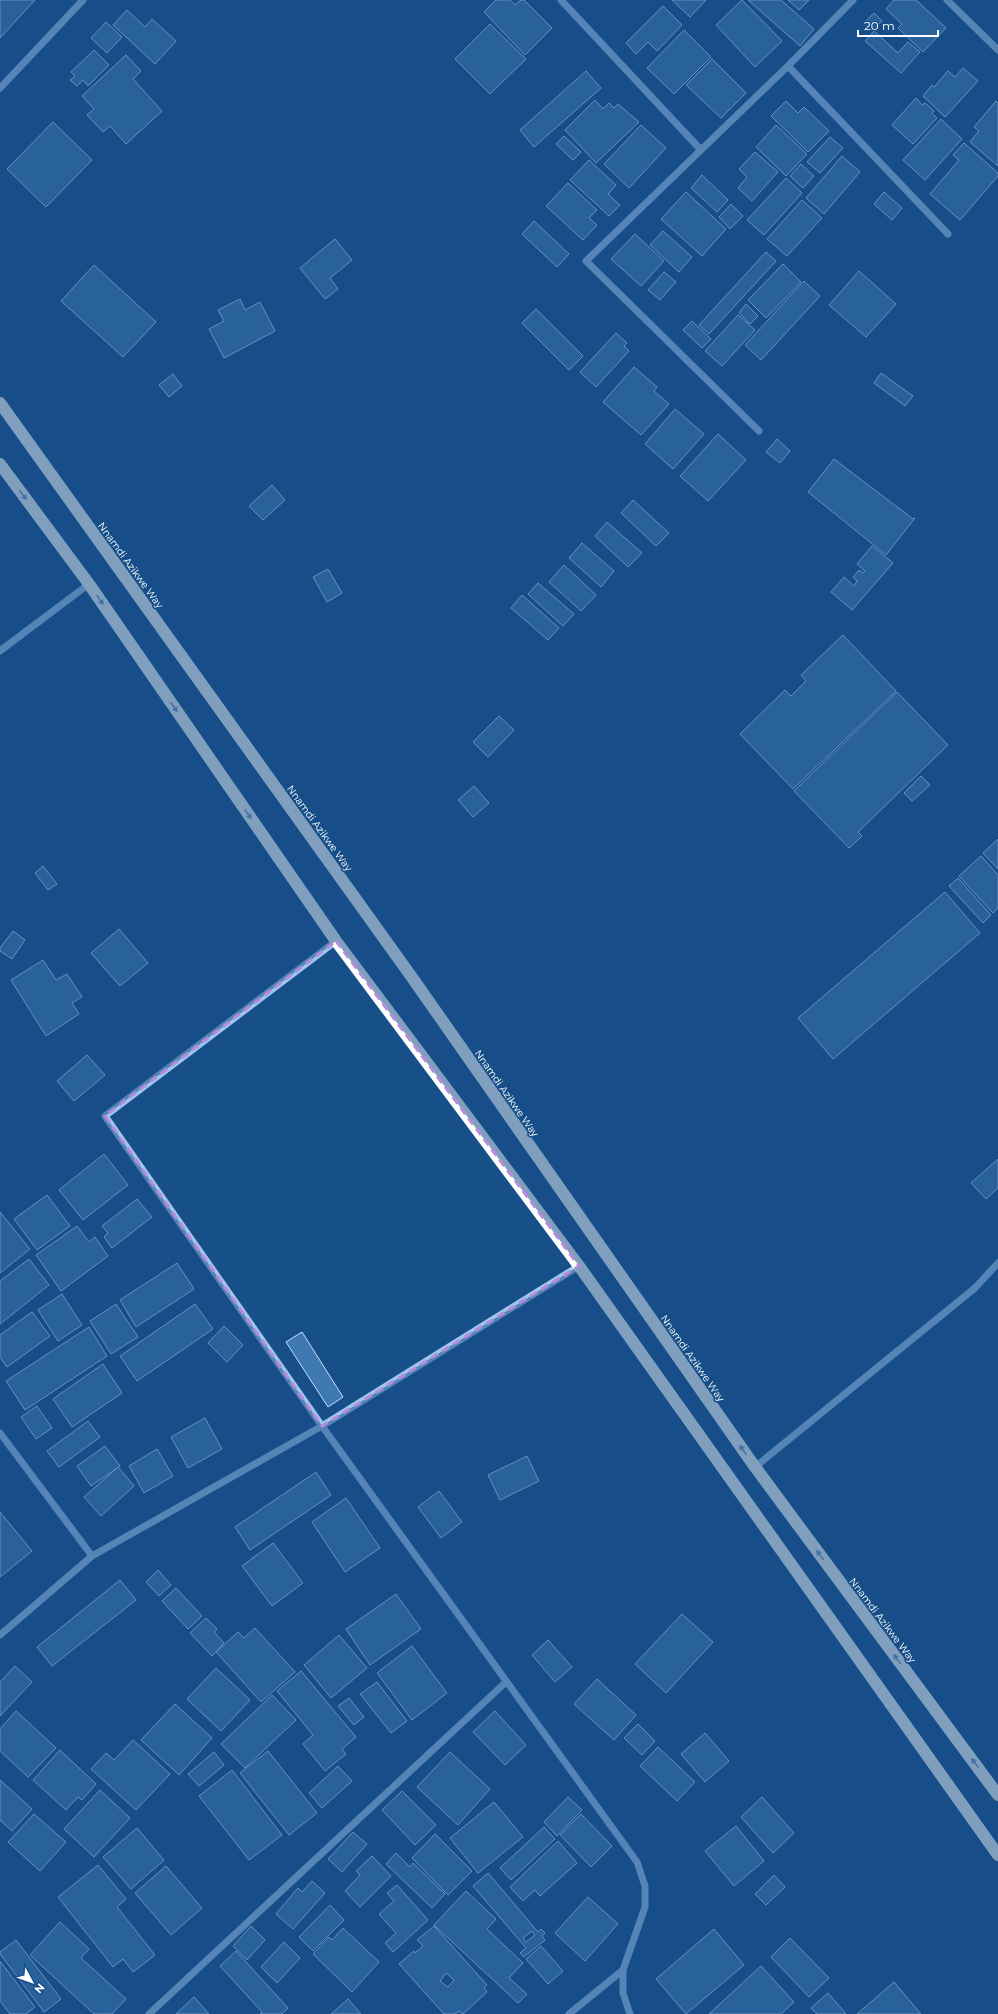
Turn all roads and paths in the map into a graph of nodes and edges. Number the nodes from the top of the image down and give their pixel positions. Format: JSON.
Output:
{"nodes":[{"id":1,"x":83,"y":0,"type":"edge"},
{"id":2,"x":561,"y":0,"type":"edge"},
{"id":3,"x":853,"y":0,"type":"edge"},
{"id":4,"x":947,"y":0,"type":"edge"},
{"id":5,"x":998,"y":50,"type":"edge"},
{"id":6,"x":788,"y":66,"type":"junction"},
{"id":7,"x":0,"y":88,"type":"edge"},
{"id":8,"x":701,"y":150,"type":"junction"},
{"id":9,"x":948,"y":234,"type":"dead end"},
{"id":10,"x":0,"y":403,"type":"edge"},
{"id":11,"x":759,"y":431,"type":"dead end"},
{"id":12,"x":0,"y":464,"type":"edge"},
{"id":13,"x":89,"y":584,"type":"junction"},
{"id":14,"x":0,"y":651,"type":"edge"},
{"id":15,"x":336,"y":941,"type":"junction"},
{"id":16,"x":998,"y":1263,"type":"edge"},
{"id":17,"x":579,"y":1266,"type":"junction"},
{"id":18,"x":322,"y":1426,"type":"junction"},
{"id":19,"x":0,"y":1433,"type":"edge"},
{"id":20,"x":755,"y":1467,"type":"junction"},
{"id":21,"x":92,"y":1556,"type":"junction"},
{"id":22,"x":0,"y":1635,"type":"edge"},
{"id":23,"x":506,"y":1682,"type":"junction"},
{"id":24,"x":998,"y":1795,"type":"edge"},
{"id":25,"x":998,"y":1855,"type":"edge"},
{"id":26,"x":623,"y":1970,"type":"junction"},
{"id":27,"x":149,"y":2014,"type":"edge"},
{"id":28,"x":569,"y":2014,"type":"edge"},
{"id":29,"x":630,"y":2014,"type":"edge"}],
"edges":[{"from":1,"to":7,"type":"street"},
{"from":2,"to":8,"type":"street"},
{"from":3,"to":6,"type":"street"},
{"from":4,"to":5,"type":"street"},
{"from":6,"to":8,"type":"street"},
{"from":6,"to":9,"type":"street"},
{"from":8,"to":11,"type":"street"},
{"from":20,"to":10,"type":"highway","name":"Nnamdi Azikwe Way","one_way":true},
{"from":12,"to":13,"type":"highway","one_way":true},
{"from":13,"to":14,"type":"street"},
{"from":13,"to":15,"type":"highway","one_way":true},
{"from":15,"to":17,"type":"highway"},
{"from":15,"to":18,"type":"street"},
{"from":16,"to":20,"type":"street"},
{"from":17,"to":18,"type":"street"},
{"from":17,"to":25,"type":"highway"},
{"from":18,"to":21,"type":"street"},
{"from":18,"to":23,"type":"street"},
{"from":19,"to":21,"type":"street"},
{"from":24,"to":20,"type":"highway","name":"Nnamdi Azikwe Way","one_way":true},
{"from":21,"to":22,"type":"street"},
{"from":23,"to":26,"type":"street"},
{"from":23,"to":27,"type":"street"},
{"from":26,"to":28,"type":"street"},
{"from":26,"to":29,"type":"street"}]}
